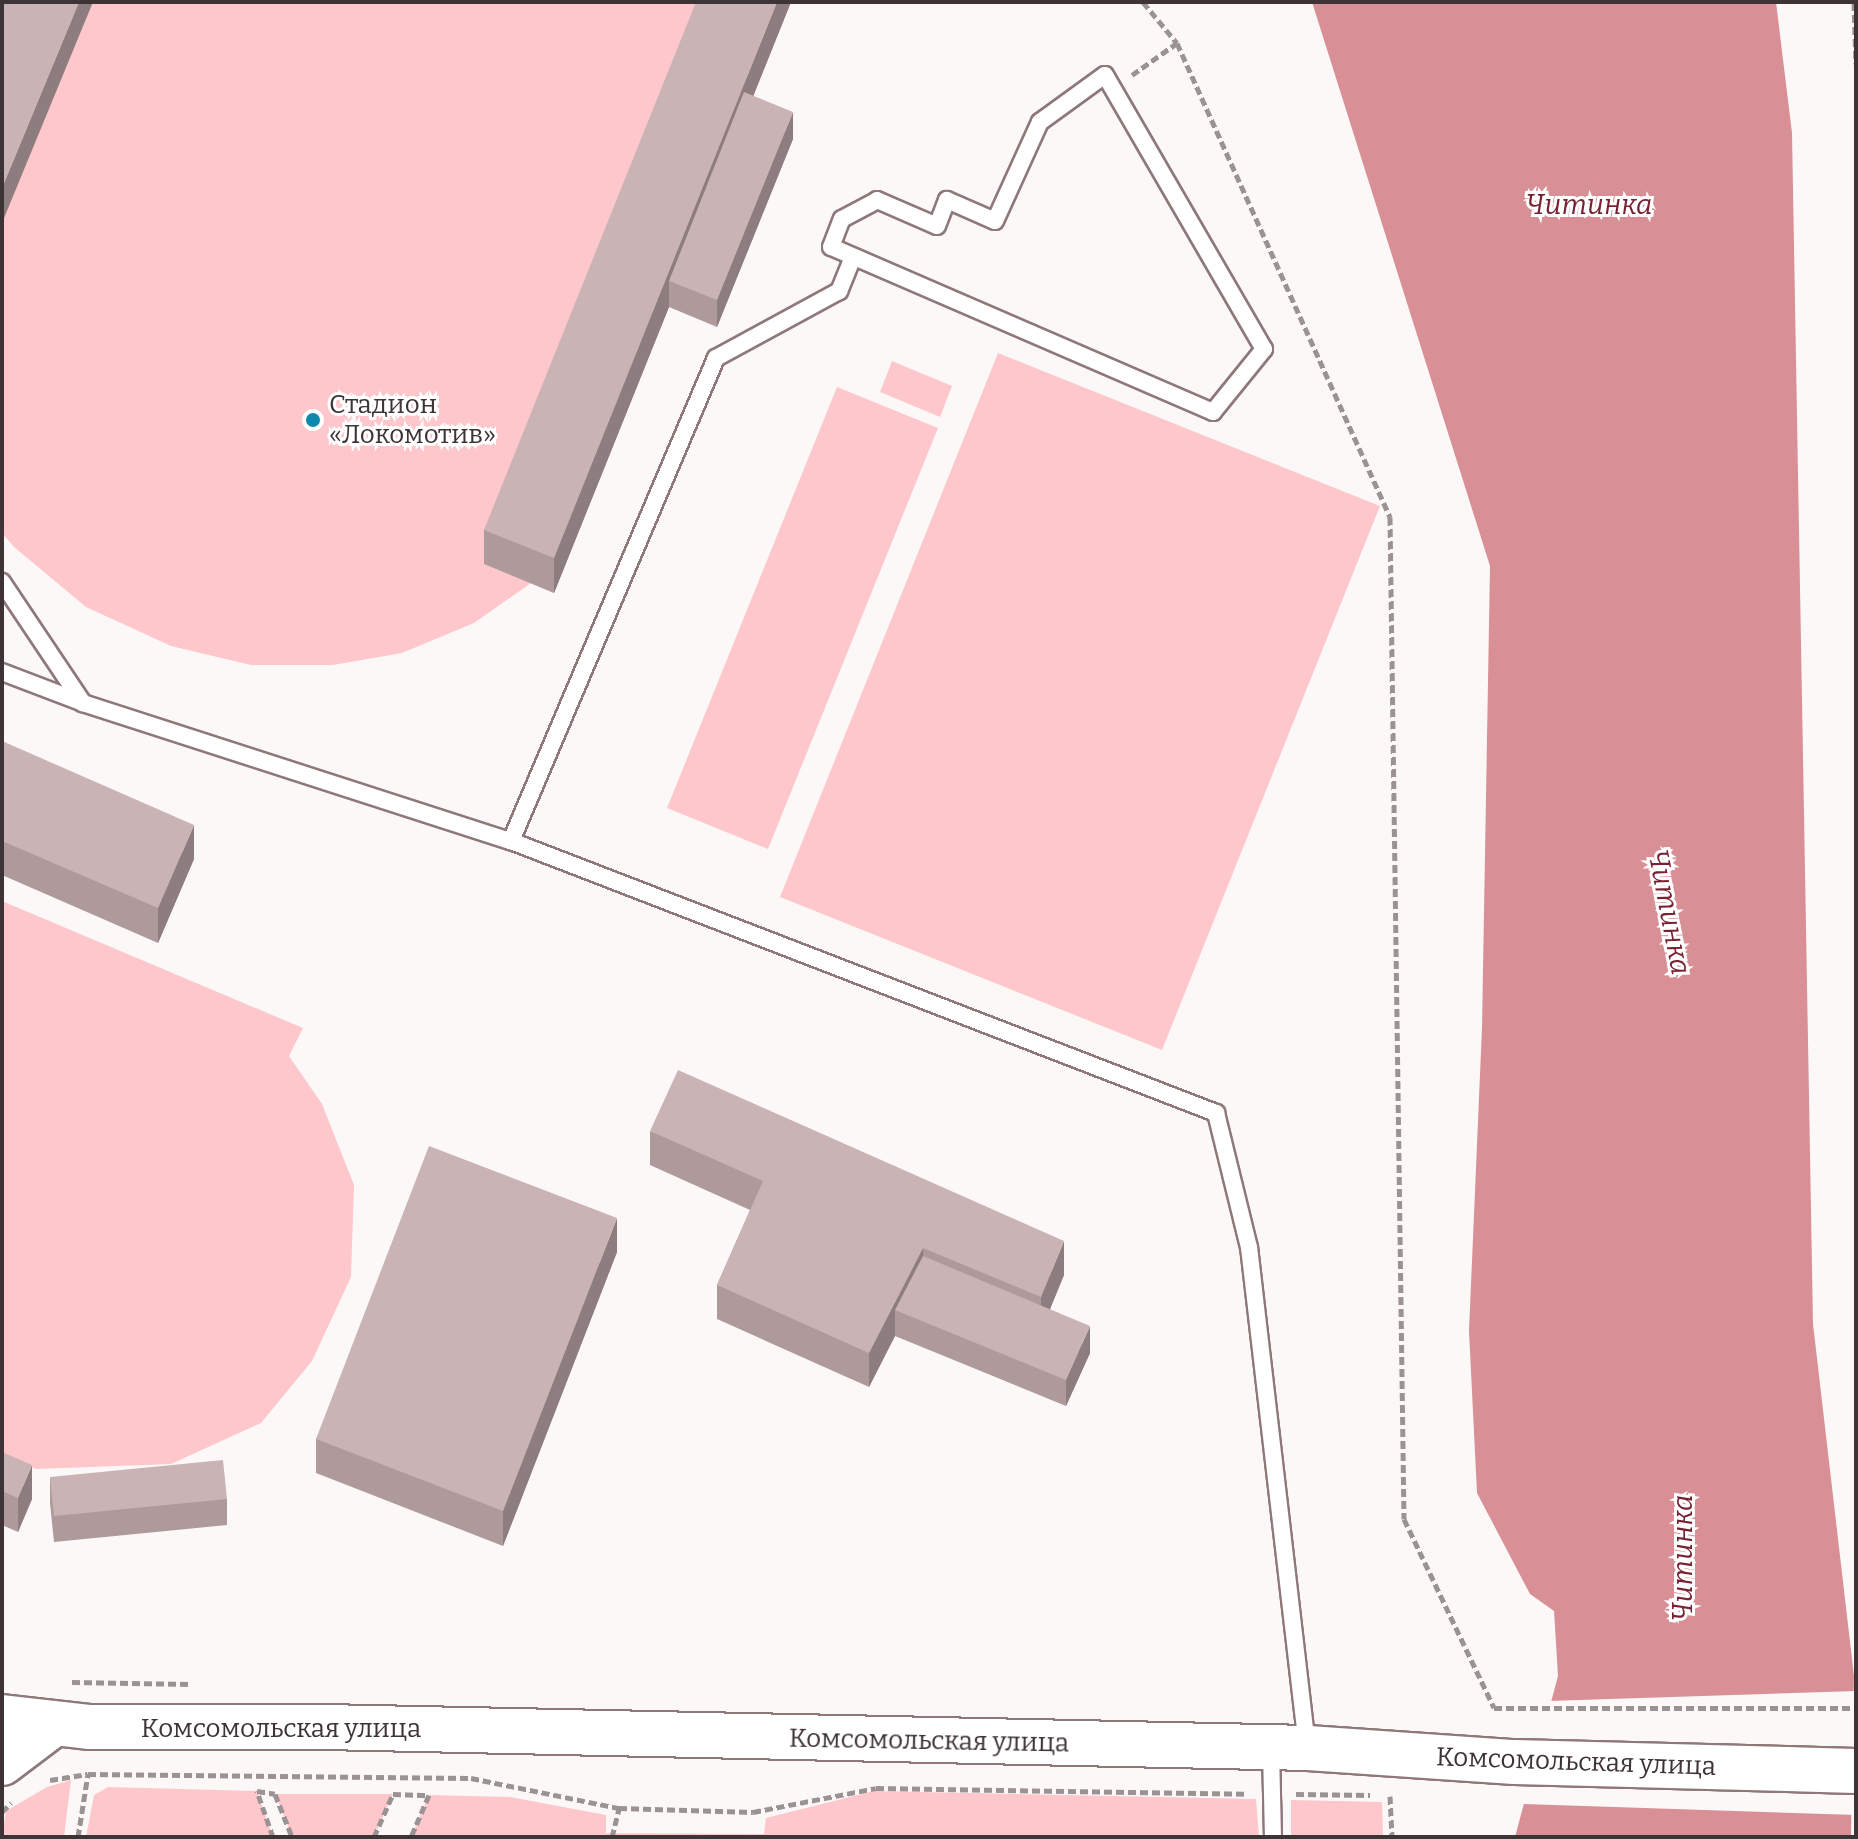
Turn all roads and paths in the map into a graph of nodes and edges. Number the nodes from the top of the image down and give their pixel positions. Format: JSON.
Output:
{"nodes":[{"id":1,"x":1143,"y":2,"type":"edge"},
{"id":2,"x":1854,"y":2,"type":"edge"},
{"id":3,"x":1177,"y":43,"type":"junction"},
{"id":4,"x":1856,"y":64,"type":"edge"},
{"id":5,"x":1112,"y":88,"type":"junction"},
{"id":6,"x":853,"y":257,"type":"junction"},
{"id":7,"x":2,"y":582,"type":"edge"},
{"id":8,"x":2,"y":672,"type":"edge"},
{"id":9,"x":83,"y":703,"type":"junction"},
{"id":10,"x":511,"y":841,"type":"junction"},
{"id":11,"x":1856,"y":1708,"type":"edge"},
{"id":12,"x":2,"y":1717,"type":"edge"},
{"id":13,"x":51,"y":1726,"type":"junction"},
{"id":14,"x":1290,"y":1748,"type":"junction"},
{"id":15,"x":1856,"y":1771,"type":"edge"},
{"id":16,"x":88,"y":1774,"type":"junction"},
{"id":17,"x":8,"y":1782,"type":"edge"},
{"id":18,"x":41,"y":1785,"type":"dead end"},
{"id":19,"x":1271,"y":1794,"type":"junction"},
{"id":20,"x":1390,"y":1796,"type":"junction"},
{"id":21,"x":1406,"y":1796,"type":"dead end"},
{"id":22,"x":619,"y":1808,"type":"junction"},
{"id":23,"x":2,"y":1812,"type":"edge"},
{"id":24,"x":78,"y":1837,"type":"edge"},
{"id":25,"x":273,"y":1837,"type":"edge"},
{"id":26,"x":292,"y":1837,"type":"edge"},
{"id":27,"x":374,"y":1837,"type":"edge"},
{"id":28,"x":411,"y":1837,"type":"edge"},
{"id":29,"x":612,"y":1837,"type":"edge"},
{"id":30,"x":1273,"y":1837,"type":"edge"},
{"id":31,"x":1392,"y":1837,"type":"edge"}],
"edges":[{"from":1,"to":3,"type":"path"},
{"from":2,"to":4,"type":"path"},
{"from":3,"to":5,"type":"path"},
{"from":3,"to":11,"type":"path"},
{"from":5,"to":6,"type":"lane"},
{"from":5,"to":6,"type":"lane"},
{"from":6,"to":10,"type":"lane"},
{"from":7,"to":9,"type":"lane"},
{"from":8,"to":9,"type":"lane"},
{"from":9,"to":10,"type":"lane"},
{"from":10,"to":14,"type":"lane"},
{"from":12,"to":13,"type":"main road","name":"Комсомольская улица"},
{"from":13,"to":14,"type":"main road","name":"Комсомольская улица"},
{"from":13,"to":17,"type":"main road"},
{"from":14,"to":15,"type":"main road","name":"Комсомольская улица"},
{"from":14,"to":19,"type":"lane"},
{"from":16,"to":18,"type":"path"},
{"from":16,"to":22,"type":"path"},
{"from":16,"to":24,"type":"path"},
{"from":17,"to":23,"type":"path"},
{"from":19,"to":20,"type":"path"},
{"from":19,"to":22,"type":"path"},
{"from":19,"to":30,"type":"lane"},
{"from":20,"to":21,"type":"path"},
{"from":20,"to":31,"type":"path"},
{"from":22,"to":29,"type":"path"},
{"from":25,"to":26,"type":"path"},
{"from":27,"to":28,"type":"path"}]}
